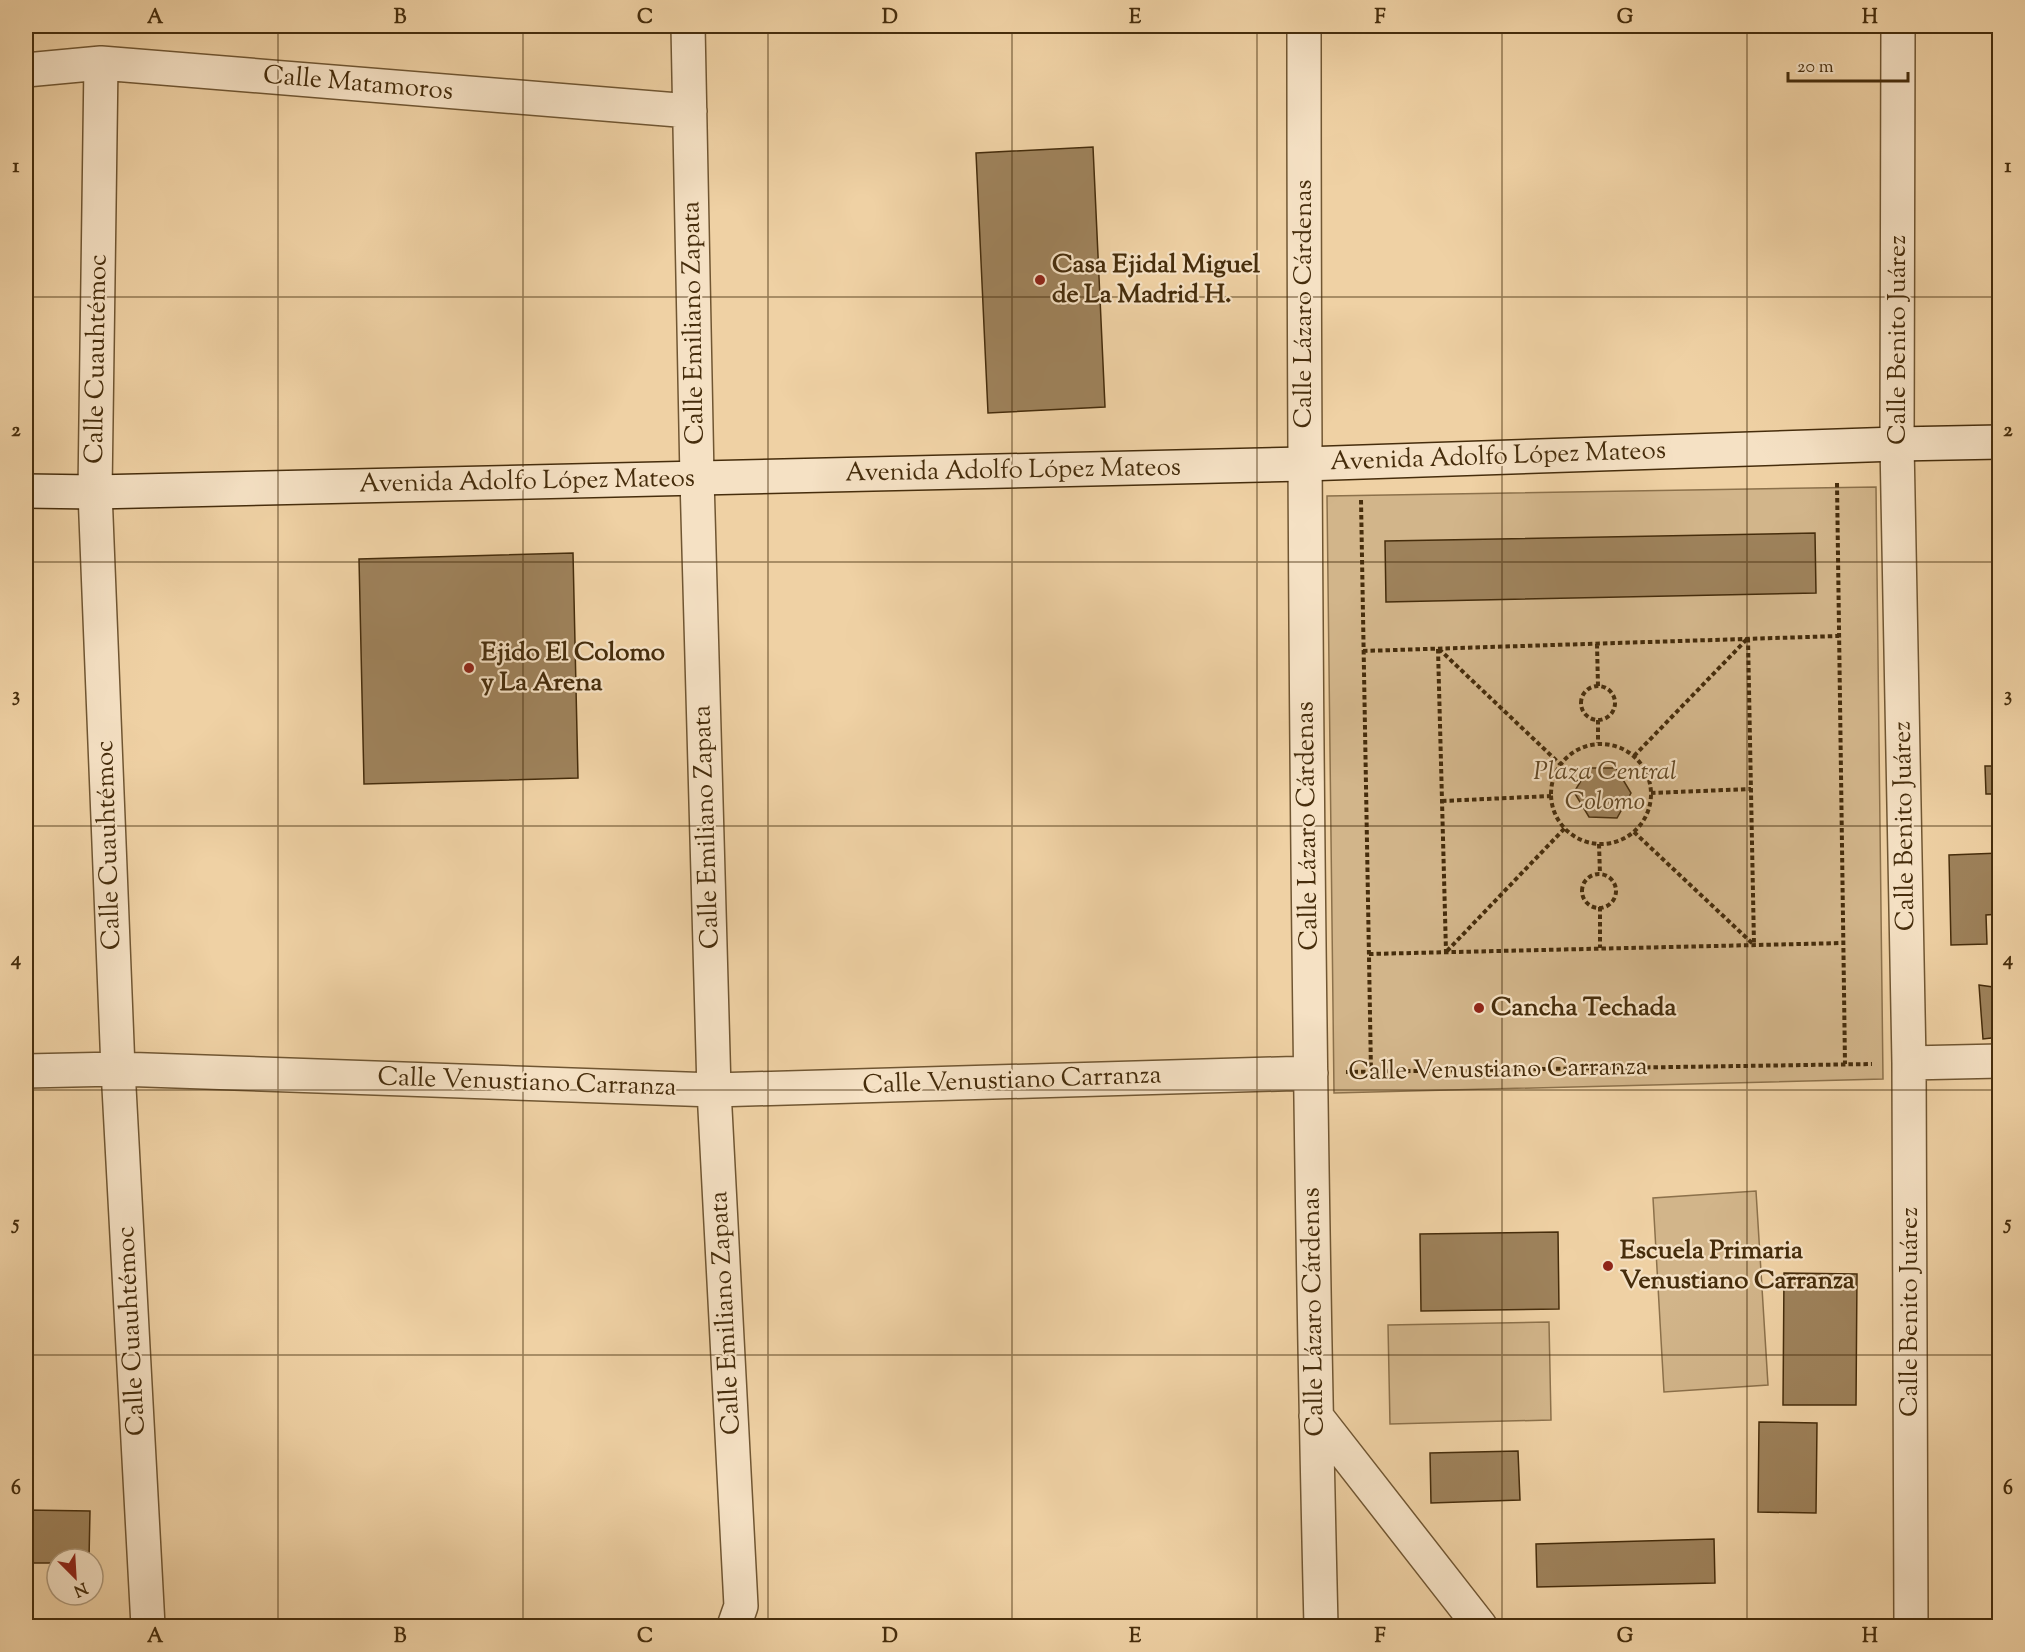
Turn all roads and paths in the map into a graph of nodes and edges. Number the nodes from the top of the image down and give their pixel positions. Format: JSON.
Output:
{"nodes":[{"id":1,"x":688,"y":26,"type":"edge"},
{"id":2,"x":1304,"y":26,"type":"edge"},
{"id":3,"x":1899,"y":26,"type":"edge"},
{"id":4,"x":101,"y":63,"type":"junction"},
{"id":5,"x":26,"y":70,"type":"edge"},
{"id":6,"x":690,"y":111,"type":"junction"},
{"id":7,"x":2000,"y":442,"type":"edge"},
{"id":8,"x":1897,"y":444,"type":"junction"},
{"id":9,"x":1836,"y":446,"type":"junction"},
{"id":10,"x":1360,"y":462,"type":"junction"},
{"id":11,"x":1304,"y":464,"type":"junction"},
{"id":12,"x":697,"y":478,"type":"junction"},
{"id":13,"x":26,"y":491,"type":"edge"},
{"id":14,"x":95,"y":492,"type":"junction"},
{"id":15,"x":1839,"y":636,"type":"junction"},
{"id":16,"x":1748,"y":638,"type":"junction"},
{"id":17,"x":1597,"y":644,"type":"junction"},
{"id":18,"x":1438,"y":649,"type":"junction"},
{"id":19,"x":1364,"y":651,"type":"junction"},
{"id":20,"x":1598,"y":686,"type":"junction"},
{"id":21,"x":1598,"y":720,"type":"junction"},
{"id":22,"x":1598,"y":743,"type":"junction"},
{"id":23,"x":1634,"y":756,"type":"junction"},
{"id":24,"x":1560,"y":764,"type":"junction"},
{"id":25,"x":1751,"y":789,"type":"junction"},
{"id":26,"x":1652,"y":793,"type":"junction"},
{"id":27,"x":1551,"y":796,"type":"junction"},
{"id":28,"x":1442,"y":801,"type":"junction"},
{"id":29,"x":1565,"y":828,"type":"junction"},
{"id":30,"x":1634,"y":832,"type":"junction"},
{"id":31,"x":1599,"y":844,"type":"junction"},
{"id":32,"x":1600,"y":874,"type":"junction"},
{"id":33,"x":1600,"y":907,"type":"junction"},
{"id":34,"x":1843,"y":943,"type":"junction"},
{"id":35,"x":1754,"y":945,"type":"junction"},
{"id":36,"x":1600,"y":948,"type":"junction"},
{"id":37,"x":1446,"y":952,"type":"junction"},
{"id":38,"x":1369,"y":954,"type":"junction"},
{"id":39,"x":2000,"y":1061,"type":"edge"},
{"id":40,"x":1909,"y":1063,"type":"junction"},
{"id":41,"x":1845,"y":1064,"type":"junction"},
{"id":42,"x":118,"y":1069,"type":"junction"},
{"id":43,"x":26,"y":1071,"type":"edge"},
{"id":44,"x":1371,"y":1072,"type":"junction"},
{"id":45,"x":1311,"y":1073,"type":"junction"},
{"id":46,"x":714,"y":1090,"type":"junction"},
{"id":47,"x":1316,"y":1416,"type":"junction"},
{"id":48,"x":148,"y":1626,"type":"edge"},
{"id":49,"x":734,"y":1626,"type":"edge"},
{"id":50,"x":1321,"y":1626,"type":"edge"},
{"id":51,"x":1480,"y":1626,"type":"edge"},
{"id":52,"x":1911,"y":1626,"type":"edge"}],
"edges":[{"from":1,"to":6,"type":"street","name":"Calle Emiliano Zapata"},
{"from":2,"to":11,"type":"street","name":"Calle Lázaro Cárdenas"},
{"from":3,"to":8,"type":"street","name":"Calle Benito Juárez"},
{"from":4,"to":5,"type":"street","name":"Calle Matamoros"},
{"from":4,"to":6,"type":"street","name":"Calle Matamoros"},
{"from":4,"to":14,"type":"street","name":"Calle Cuauhtémoc"},
{"from":6,"to":12,"type":"street","name":"Calle Emiliano Zapata"},
{"from":7,"to":8,"type":"street","name":"Avenida Adolfo López Mateos"},
{"from":8,"to":9,"type":"street","name":"Avenida Adolfo López Mateos"},
{"from":8,"to":40,"type":"street","name":"Calle Benito Juárez"},
{"from":9,"to":10,"type":"street","name":"Avenida Adolfo López Mateos"},
{"from":9,"to":15,"type":"path"},
{"from":10,"to":11,"type":"street","name":"Avenida Adolfo López Mateos"},
{"from":10,"to":19,"type":"path"},
{"from":11,"to":12,"type":"street","name":"Avenida Adolfo López Mateos"},
{"from":11,"to":45,"type":"street","name":"Calle Lázaro Cárdenas"},
{"from":12,"to":14,"type":"street","name":"Avenida Adolfo López Mateos"},
{"from":12,"to":46,"type":"street","name":"Calle Emiliano Zapata"},
{"from":13,"to":14,"type":"street","name":"Avenida Adolfo López Mateos"},
{"from":14,"to":42,"type":"street","name":"Calle Cuauhtémoc"},
{"from":15,"to":16,"type":"path"},
{"from":15,"to":34,"type":"path"},
{"from":16,"to":17,"type":"path"},
{"from":16,"to":23,"type":"path"},
{"from":16,"to":25,"type":"path"},
{"from":17,"to":18,"type":"path"},
{"from":17,"to":20,"type":"path"},
{"from":18,"to":19,"type":"path"},
{"from":18,"to":24,"type":"path"},
{"from":18,"to":28,"type":"path"},
{"from":19,"to":38,"type":"path"},
{"from":20,"to":21,"type":"path"},
{"from":20,"to":21,"type":"path"},
{"from":21,"to":22,"type":"path"},
{"from":22,"to":23,"type":"path"},
{"from":22,"to":24,"type":"path"},
{"from":23,"to":26,"type":"path"},
{"from":24,"to":27,"type":"path"},
{"from":25,"to":26,"type":"path"},
{"from":25,"to":35,"type":"path"},
{"from":26,"to":30,"type":"path"},
{"from":27,"to":28,"type":"path"},
{"from":27,"to":29,"type":"path"},
{"from":28,"to":37,"type":"path"},
{"from":29,"to":31,"type":"path"},
{"from":29,"to":37,"type":"path"},
{"from":30,"to":31,"type":"path"},
{"from":30,"to":35,"type":"path"},
{"from":31,"to":32,"type":"path"},
{"from":32,"to":33,"type":"path"},
{"from":32,"to":33,"type":"path"},
{"from":33,"to":36,"type":"path"},
{"from":34,"to":35,"type":"path"},
{"from":34,"to":41,"type":"path"},
{"from":35,"to":36,"type":"path"},
{"from":36,"to":37,"type":"path"},
{"from":37,"to":38,"type":"path"},
{"from":38,"to":44,"type":"path"},
{"from":39,"to":40,"type":"street"},
{"from":40,"to":41,"type":"path","name":"Calle Venustiano Carranza"},
{"from":40,"to":52,"type":"street","name":"Calle Benito Juárez"},
{"from":41,"to":44,"type":"path","name":"Calle Venustiano Carranza"},
{"from":42,"to":43,"type":"street","name":"Calle Venustiano Carranza"},
{"from":42,"to":46,"type":"street","name":"Calle Venustiano Carranza"},
{"from":42,"to":48,"type":"street","name":"Calle Cuauhtémoc"},
{"from":44,"to":45,"type":"path","name":"Calle Venustiano Carranza"},
{"from":45,"to":46,"type":"street","name":"Calle Venustiano Carranza"},
{"from":45,"to":47,"type":"street","name":"Calle Lázaro Cárdenas"},
{"from":46,"to":49,"type":"street","name":"Calle Emiliano Zapata"},
{"from":47,"to":50,"type":"street","name":"Calle Lázaro Cárdenas"},
{"from":47,"to":51,"type":"street"}]}
